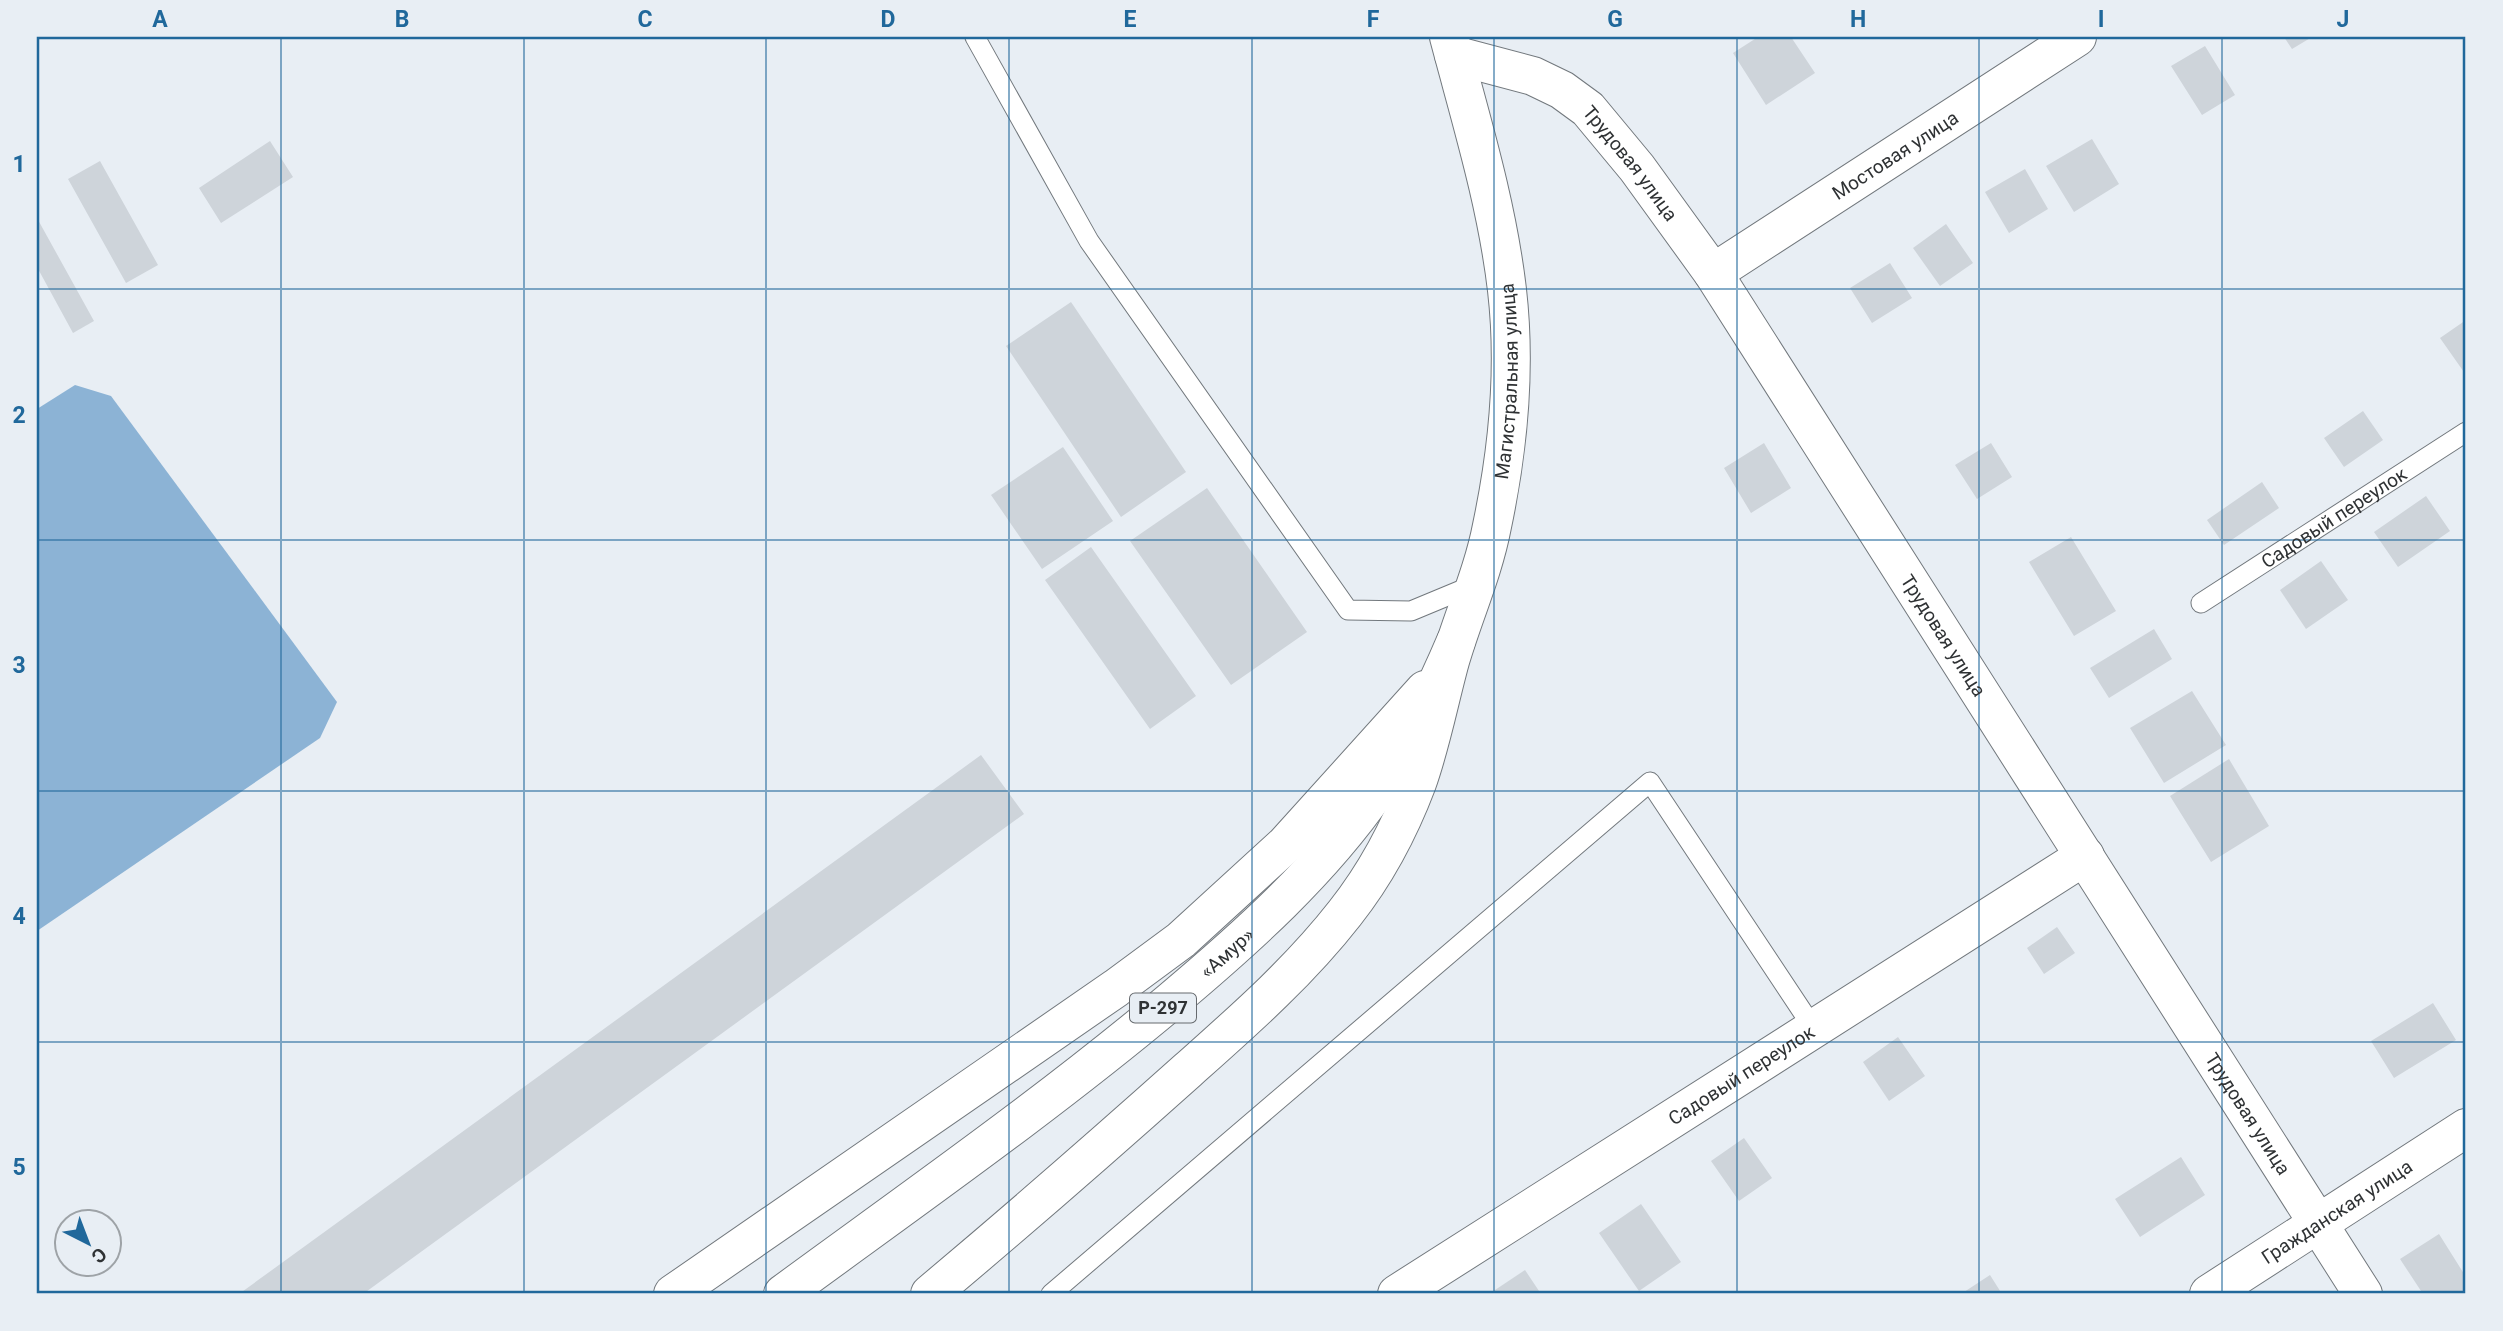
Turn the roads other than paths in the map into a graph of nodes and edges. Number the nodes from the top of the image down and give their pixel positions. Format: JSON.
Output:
{"nodes":[{"id":1,"x":975,"y":37,"type":"edge"},
{"id":2,"x":2077,"y":37,"type":"edge"},
{"id":3,"x":1451,"y":46,"type":"edge"},
{"id":4,"x":1713,"y":272,"type":"junction"},
{"id":5,"x":2466,"y":432,"type":"edge"},
{"id":6,"x":1477,"y":583,"type":"junction"},
{"id":7,"x":2201,"y":603,"type":"dead end"},
{"id":8,"x":1456,"y":641,"type":"junction"},
{"id":9,"x":2085,"y":856,"type":"junction"},
{"id":10,"x":1814,"y":1029,"type":"junction"},
{"id":11,"x":2466,"y":1128,"type":"edge"},
{"id":12,"x":2319,"y":1223,"type":"junction"},
{"id":13,"x":673,"y":1294,"type":"edge"},
{"id":14,"x":783,"y":1294,"type":"edge"},
{"id":15,"x":930,"y":1294,"type":"edge"},
{"id":16,"x":1051,"y":1294,"type":"edge"},
{"id":17,"x":1397,"y":1294,"type":"edge"},
{"id":18,"x":2209,"y":1294,"type":"edge"},
{"id":19,"x":2363,"y":1294,"type":"edge"}],
"edges":[{"from":1,"to":6,"type":"lane"},
{"from":2,"to":4,"type":"main road","name":"Мостовая улица"},
{"from":3,"to":4,"type":"main road","name":"Трудовая улица"},
{"from":3,"to":6,"type":"main road","name":"Магистральная улица"},
{"from":4,"to":9,"type":"main road","name":"Трудовая улица"},
{"from":5,"to":7,"type":"lane","name":"Садовый переулок"},
{"from":6,"to":8,"type":"main road","name":"Магистральная улица"},
{"from":8,"to":13,"type":"main road"},
{"from":8,"to":14,"type":"main road","name":"«Амур»","number":"Р-297"},
{"from":8,"to":15,"type":"main road"},
{"from":9,"to":10,"type":"main road","name":"Садовый переулок"},
{"from":9,"to":12,"type":"main road","name":"Трудовая улица"},
{"from":10,"to":16,"type":"lane"},
{"from":10,"to":17,"type":"main road","name":"Садовый переулок"},
{"from":11,"to":12,"type":"main road","name":"Гражданская улица"},
{"from":12,"to":18,"type":"main road","name":"Гражданская улица"},
{"from":12,"to":19,"type":"main road","name":"Трудовая улица"}]}
